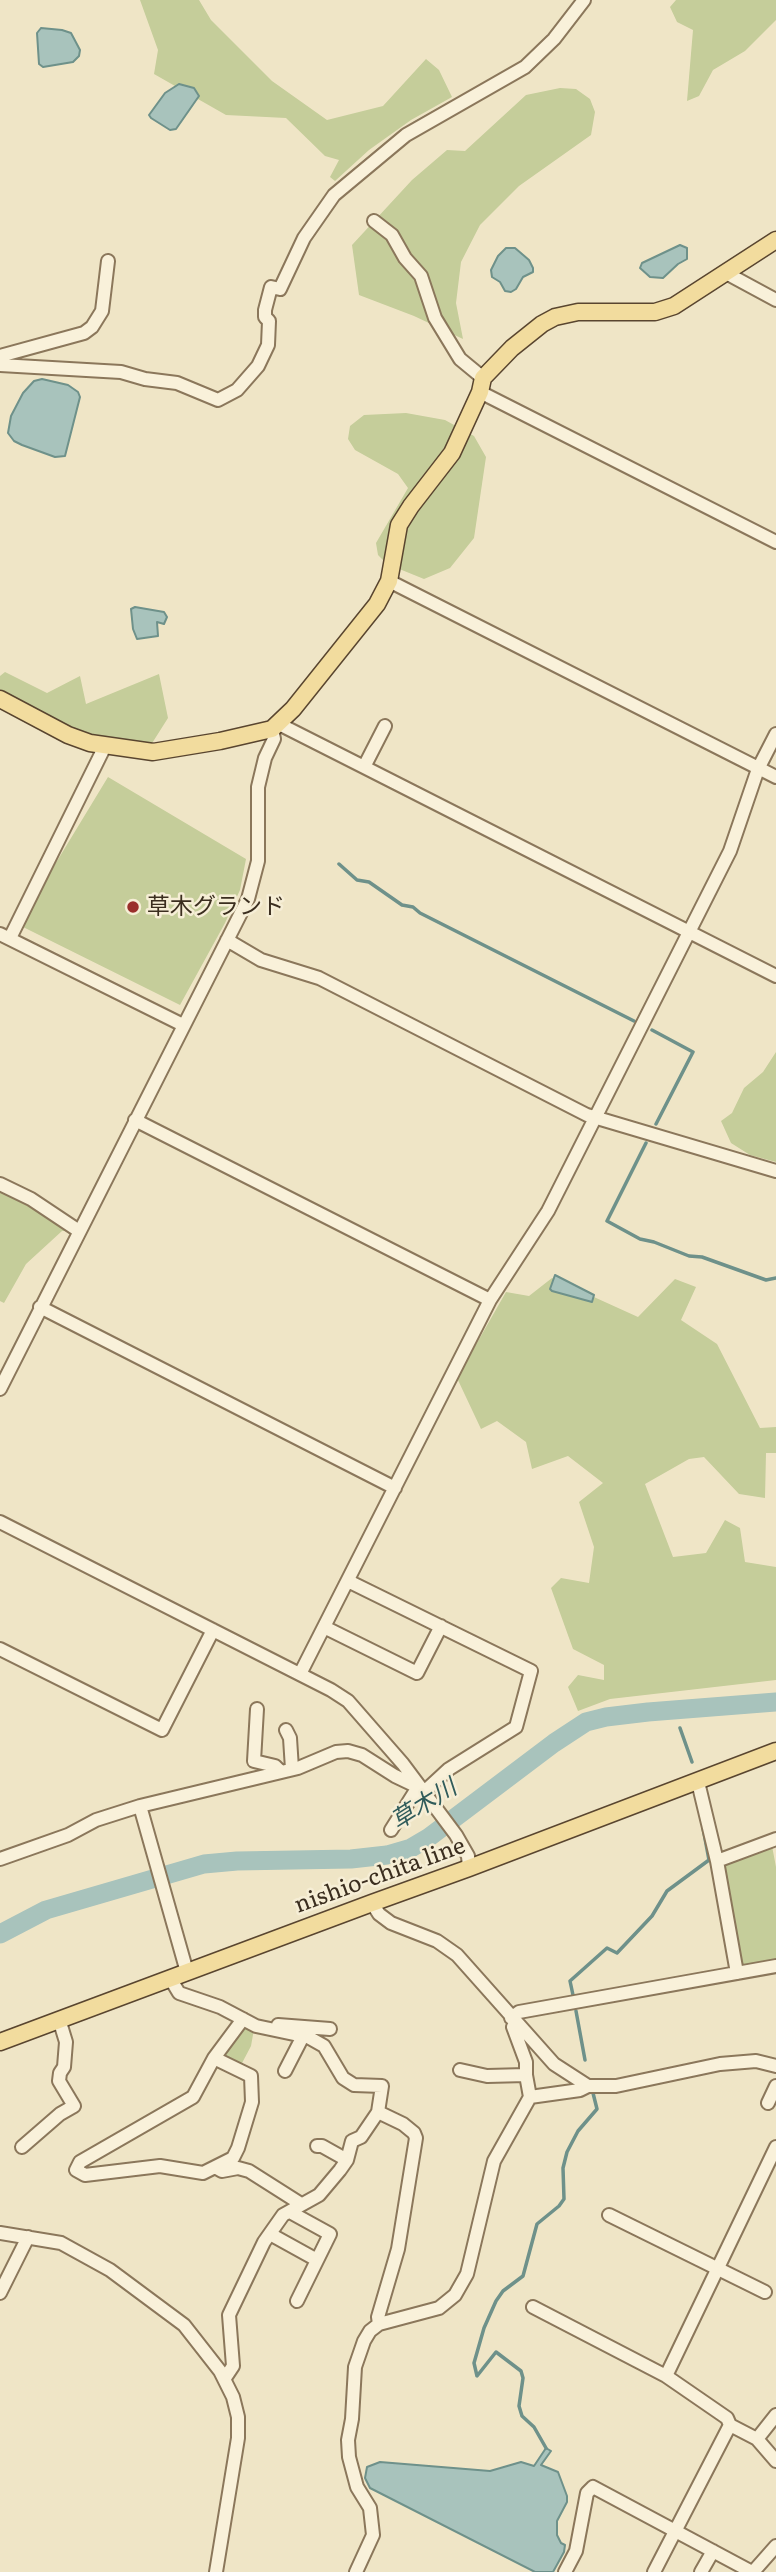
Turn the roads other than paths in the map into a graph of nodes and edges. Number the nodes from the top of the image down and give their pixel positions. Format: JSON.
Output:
{"nodes":[{"id":1,"x":584,"y":0,"type":"edge"},
{"id":2,"x":374,"y":221,"type":"dead end"},
{"id":3,"x":776,"y":240,"type":"edge"},
{"id":4,"x":108,"y":261,"type":"dead end"},
{"id":5,"x":726,"y":273,"type":"junction"},
{"id":6,"x":776,"y":300,"type":"edge"},
{"id":7,"x":0,"y":356,"type":"edge"},
{"id":8,"x":0,"y":365,"type":"edge"},
{"id":9,"x":482,"y":385,"type":"junction"},
{"id":10,"x":776,"y":542,"type":"edge"},
{"id":11,"x":389,"y":581,"type":"junction"},
{"id":12,"x":0,"y":699,"type":"edge"},
{"id":13,"x":276,"y":726,"type":"junction"},
{"id":14,"x":385,"y":726,"type":"dead end"},
{"id":15,"x":776,"y":734,"type":"edge"},
{"id":16,"x":105,"y":746,"type":"junction"},
{"id":17,"x":364,"y":767,"type":"junction"},
{"id":18,"x":758,"y":769,"type":"junction"},
{"id":19,"x":776,"y":778,"type":"edge"},
{"id":20,"x":690,"y":931,"type":"junction"},
{"id":21,"x":5,"y":936,"type":"edge"},
{"id":22,"x":227,"y":940,"type":"junction"},
{"id":23,"x":776,"y":976,"type":"edge"},
{"id":24,"x":183,"y":1025,"type":"junction"},
{"id":25,"x":595,"y":1117,"type":"junction"},
{"id":26,"x":135,"y":1120,"type":"junction"},
{"id":27,"x":776,"y":1171,"type":"edge"},
{"id":28,"x":0,"y":1184,"type":"edge"},
{"id":29,"x":79,"y":1231,"type":"junction"},
{"id":30,"x":490,"y":1300,"type":"junction"},
{"id":31,"x":40,"y":1307,"type":"junction"},
{"id":32,"x":0,"y":1389,"type":"edge"},
{"id":33,"x":395,"y":1488,"type":"junction"},
{"id":34,"x":0,"y":1522,"type":"edge"},
{"id":35,"x":348,"y":1581,"type":"junction"},
{"id":36,"x":441,"y":1626,"type":"junction"},
{"id":37,"x":324,"y":1627,"type":"junction"},
{"id":38,"x":213,"y":1630,"type":"junction"},
{"id":39,"x":0,"y":1649,"type":"edge"},
{"id":40,"x":300,"y":1674,"type":"junction"},
{"id":41,"x":257,"y":1709,"type":"dead end"},
{"id":42,"x":286,"y":1730,"type":"dead end"},
{"id":43,"x":776,"y":1751,"type":"edge"},
{"id":44,"x":286,"y":1770,"type":"junction"},
{"id":45,"x":698,"y":1782,"type":"junction"},
{"id":46,"x":419,"y":1789,"type":"junction"},
{"id":47,"x":140,"y":1807,"type":"junction"},
{"id":48,"x":391,"y":1830,"type":"dead end"},
{"id":49,"x":775,"y":1843,"type":"edge"},
{"id":50,"x":0,"y":1859,"type":"edge"},
{"id":51,"x":717,"y":1861,"type":"junction"},
{"id":52,"x":469,"y":1868,"type":"junction"},
{"id":53,"x":372,"y":1903,"type":"junction"},
{"id":54,"x":776,"y":1966,"type":"edge"},
{"id":55,"x":187,"y":1972,"type":"junction"},
{"id":56,"x":737,"y":1973,"type":"junction"},
{"id":57,"x":170,"y":1979,"type":"junction"},
{"id":58,"x":60,"y":2019,"type":"junction"},
{"id":59,"x":243,"y":2019,"type":"junction"},
{"id":60,"x":514,"y":2020,"type":"junction"},
{"id":61,"x":269,"y":2028,"type":"junction"},
{"id":62,"x":330,"y":2029,"type":"dead end"},
{"id":63,"x":303,"y":2036,"type":"junction"},
{"id":64,"x":0,"y":2042,"type":"edge"},
{"id":65,"x":214,"y":2058,"type":"junction"},
{"id":66,"x":776,"y":2066,"type":"edge"},
{"id":67,"x":460,"y":2070,"type":"dead end"},
{"id":68,"x":285,"y":2071,"type":"dead end"},
{"id":69,"x":526,"y":2076,"type":"junction"},
{"id":70,"x":588,"y":2085,"type":"junction"},
{"id":71,"x":776,"y":2086,"type":"edge"},
{"id":72,"x":530,"y":2097,"type":"junction"},
{"id":73,"x":768,"y":2103,"type":"dead end"},
{"id":74,"x":377,"y":2112,"type":"junction"},
{"id":75,"x":317,"y":2146,"type":"dead end"},
{"id":76,"x":22,"y":2147,"type":"dead end"},
{"id":77,"x":776,"y":2147,"type":"edge"},
{"id":78,"x":347,"y":2160,"type":"junction"},
{"id":79,"x":215,"y":2167,"type":"junction"},
{"id":80,"x":301,"y":2204,"type":"junction"},
{"id":81,"x":290,"y":2212,"type":"junction"},
{"id":82,"x":609,"y":2215,"type":"dead end"},
{"id":83,"x":0,"y":2233,"type":"edge"},
{"id":84,"x":270,"y":2234,"type":"junction"},
{"id":85,"x":28,"y":2237,"type":"junction"},
{"id":86,"x":317,"y":2260,"type":"junction"},
{"id":87,"x":717,"y":2270,"type":"junction"},
{"id":88,"x":765,"y":2292,"type":"dead end"},
{"id":89,"x":0,"y":2293,"type":"edge"},
{"id":90,"x":297,"y":2301,"type":"dead end"},
{"id":91,"x":533,"y":2307,"type":"dead end"},
{"id":92,"x":379,"y":2324,"type":"junction"},
{"id":93,"x":666,"y":2376,"type":"junction"},
{"id":94,"x":225,"y":2378,"type":"junction"},
{"id":95,"x":776,"y":2415,"type":"edge"},
{"id":96,"x":730,"y":2425,"type":"junction"},
{"id":97,"x":757,"y":2439,"type":"junction"},
{"id":98,"x":776,"y":2461,"type":"edge"},
{"id":99,"x":676,"y":2531,"type":"junction"},
{"id":100,"x":776,"y":2546,"type":"edge"},
{"id":101,"x":713,"y":2551,"type":"junction"},
{"id":102,"x":360,"y":2571,"type":"edge"},
{"id":103,"x":216,"y":2572,"type":"edge"},
{"id":104,"x":565,"y":2572,"type":"edge"},
{"id":105,"x":654,"y":2572,"type":"edge"},
{"id":106,"x":701,"y":2572,"type":"edge"},
{"id":107,"x":752,"y":2572,"type":"edge"}],
"edges":[{"from":1,"to":8,"type":"street"},
{"from":2,"to":9,"type":"street"},
{"from":3,"to":5,"type":"main road"},
{"from":4,"to":7,"type":"street"},
{"from":5,"to":6,"type":"street"},
{"from":5,"to":9,"type":"main road"},
{"from":9,"to":10,"type":"street"},
{"from":9,"to":11,"type":"main road"},
{"from":11,"to":13,"type":"main road"},
{"from":11,"to":18,"type":"street"},
{"from":12,"to":16,"type":"main road"},
{"from":13,"to":16,"type":"main road"},
{"from":13,"to":17,"type":"street"},
{"from":13,"to":22,"type":"street"},
{"from":14,"to":17,"type":"street"},
{"from":15,"to":18,"type":"street"},
{"from":16,"to":21,"type":"street"},
{"from":17,"to":20,"type":"street"},
{"from":18,"to":19,"type":"street"},
{"from":18,"to":20,"type":"street"},
{"from":20,"to":23,"type":"street"},
{"from":20,"to":25,"type":"street"},
{"from":21,"to":24,"type":"street"},
{"from":22,"to":24,"type":"street"},
{"from":22,"to":25,"type":"street"},
{"from":24,"to":26,"type":"street"},
{"from":25,"to":27,"type":"street"},
{"from":25,"to":30,"type":"street"},
{"from":26,"to":29,"type":"street"},
{"from":26,"to":30,"type":"street"},
{"from":28,"to":29,"type":"street"},
{"from":29,"to":31,"type":"street"},
{"from":30,"to":33,"type":"street"},
{"from":31,"to":32,"type":"street"},
{"from":31,"to":33,"type":"street"},
{"from":33,"to":35,"type":"street"},
{"from":34,"to":38,"type":"street"},
{"from":35,"to":36,"type":"street"},
{"from":35,"to":37,"type":"street"},
{"from":36,"to":37,"type":"street"},
{"from":36,"to":46,"type":"street"},
{"from":37,"to":40,"type":"street"},
{"from":38,"to":39,"type":"street"},
{"from":38,"to":40,"type":"street"},
{"from":40,"to":46,"type":"street"},
{"from":41,"to":44,"type":"street"},
{"from":42,"to":44,"type":"street"},
{"from":43,"to":45,"type":"main road","name":"nishio-chita line"},
{"from":44,"to":46,"type":"street"},
{"from":44,"to":47,"type":"street"},
{"from":45,"to":51,"type":"street"},
{"from":45,"to":52,"type":"main road","name":"nishio-chita line"},
{"from":46,"to":48,"type":"street"},
{"from":46,"to":52,"type":"street"},
{"from":47,"to":50,"type":"street"},
{"from":47,"to":55,"type":"street"},
{"from":49,"to":51,"type":"street"},
{"from":51,"to":56,"type":"street"},
{"from":52,"to":53,"type":"main road","name":"nishio-chita line"},
{"from":53,"to":55,"type":"main road","name":"nishio-chita line"},
{"from":53,"to":60,"type":"street"},
{"from":54,"to":56,"type":"street"},
{"from":55,"to":57,"type":"main road","name":"nishio-chita line"},
{"from":56,"to":60,"type":"street"},
{"from":57,"to":58,"type":"main road","name":"nishio-chita line"},
{"from":57,"to":59,"type":"street"},
{"from":58,"to":64,"type":"main road","name":"nishio-chita line"},
{"from":58,"to":76,"type":"street"},
{"from":59,"to":61,"type":"street"},
{"from":59,"to":65,"type":"street"},
{"from":60,"to":69,"type":"street"},
{"from":60,"to":70,"type":"street"},
{"from":61,"to":62,"type":"street"},
{"from":61,"to":63,"type":"street"},
{"from":63,"to":68,"type":"street"},
{"from":63,"to":74,"type":"street"},
{"from":65,"to":79,"type":"street"},
{"from":65,"to":79,"type":"street"},
{"from":66,"to":70,"type":"street"},
{"from":67,"to":69,"type":"street"},
{"from":69,"to":72,"type":"street"},
{"from":70,"to":72,"type":"street"},
{"from":71,"to":73,"type":"street"},
{"from":72,"to":92,"type":"street"},
{"from":74,"to":78,"type":"street"},
{"from":74,"to":92,"type":"street"},
{"from":75,"to":78,"type":"street"},
{"from":77,"to":87,"type":"street"},
{"from":78,"to":80,"type":"street"},
{"from":79,"to":80,"type":"street"},
{"from":80,"to":81,"type":"street"},
{"from":81,"to":84,"type":"street"},
{"from":81,"to":86,"type":"street"},
{"from":82,"to":87,"type":"street"},
{"from":83,"to":85,"type":"street"},
{"from":84,"to":86,"type":"street"},
{"from":84,"to":94,"type":"street"},
{"from":85,"to":89,"type":"street"},
{"from":85,"to":94,"type":"street"},
{"from":86,"to":90,"type":"street"},
{"from":87,"to":88,"type":"street"},
{"from":87,"to":93,"type":"street"},
{"from":91,"to":93,"type":"street"},
{"from":92,"to":102,"type":"street"},
{"from":93,"to":96,"type":"street"},
{"from":94,"to":103,"type":"street"},
{"from":95,"to":97,"type":"street"},
{"from":96,"to":97,"type":"street"},
{"from":96,"to":99,"type":"street"},
{"from":97,"to":98,"type":"street"},
{"from":99,"to":101,"type":"street"},
{"from":99,"to":104,"type":"street"},
{"from":99,"to":105,"type":"street"},
{"from":100,"to":107,"type":"street"},
{"from":101,"to":106,"type":"street"},
{"from":101,"to":107,"type":"street"}]}
